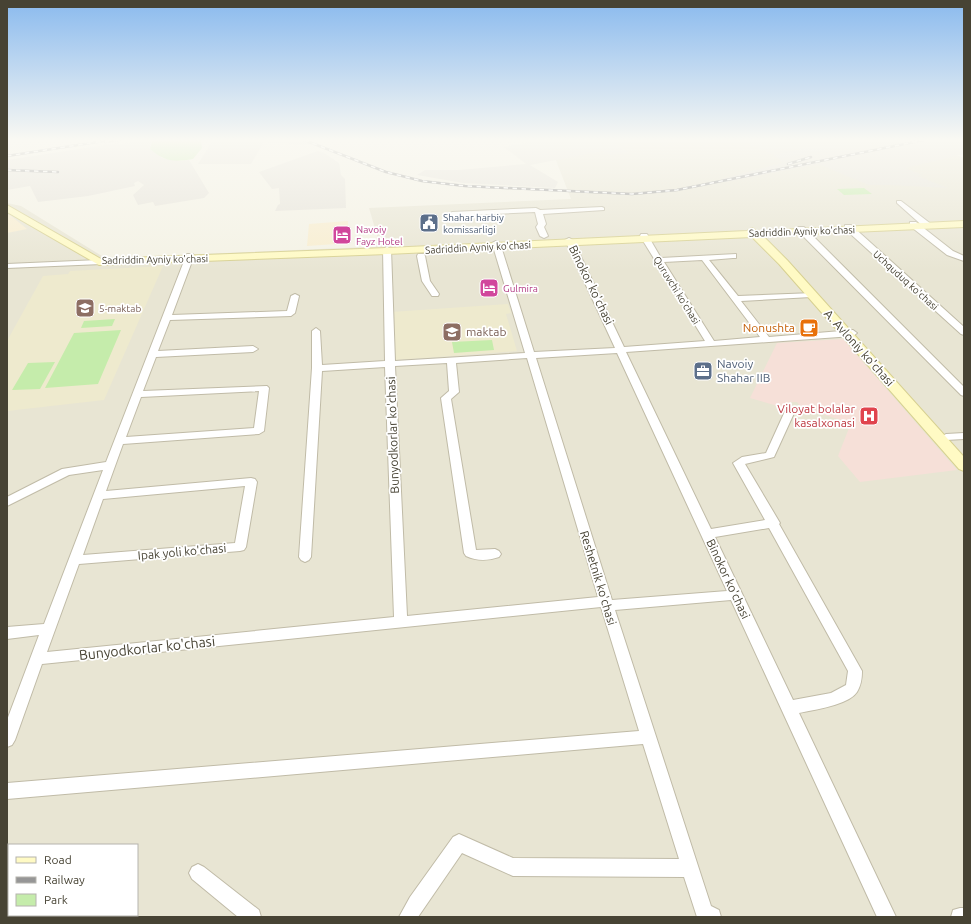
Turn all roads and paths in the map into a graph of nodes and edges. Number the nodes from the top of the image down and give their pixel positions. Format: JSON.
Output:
{"nodes":[{"id":1,"x":899,"y":202,"type":"dead end"},
{"id":2,"x":7,"y":206,"type":"edge"},
{"id":3,"x":602,"y":209,"type":"dead end"},
{"id":4,"x":539,"y":212,"type":"junction"},
{"id":5,"x":452,"y":214,"type":"dead end"},
{"id":6,"x":964,"y":223,"type":"edge"},
{"id":7,"x":920,"y":225,"type":"junction"},
{"id":8,"x":849,"y":228,"type":"junction"},
{"id":9,"x":802,"y":230,"type":"junction"},
{"id":10,"x":760,"y":235,"type":"junction"},
{"id":11,"x":544,"y":236,"type":"dead end"},
{"id":12,"x":644,"y":238,"type":"junction"},
{"id":13,"x":570,"y":241,"type":"junction"},
{"id":14,"x":497,"y":244,"type":"junction"},
{"id":15,"x":387,"y":250,"type":"junction"},
{"id":16,"x":420,"y":256,"type":"dead end"},
{"id":17,"x":733,"y":256,"type":"dead end"},
{"id":18,"x":190,"y":258,"type":"junction"},
{"id":19,"x":704,"y":258,"type":"junction"},
{"id":20,"x":963,"y":258,"type":"edge"},
{"id":21,"x":659,"y":260,"type":"junction"},
{"id":22,"x":101,"y":261,"type":"junction"},
{"id":23,"x":7,"y":266,"type":"edge"},
{"id":24,"x":435,"y":294,"type":"dead end"},
{"id":25,"x":811,"y":295,"type":"junction"},
{"id":26,"x":295,"y":296,"type":"dead end"},
{"id":27,"x":736,"y":299,"type":"junction"},
{"id":28,"x":166,"y":318,"type":"junction"},
{"id":29,"x":316,"y":331,"type":"dead end"},
{"id":30,"x":964,"y":332,"type":"edge"},
{"id":31,"x":849,"y":333,"type":"junction"},
{"id":32,"x":766,"y":339,"type":"junction"},
{"id":33,"x":711,"y":343,"type":"junction"},
{"id":34,"x":253,"y":348,"type":"dead end"},
{"id":35,"x":622,"y":350,"type":"junction"},
{"id":36,"x":153,"y":354,"type":"junction"},
{"id":37,"x":531,"y":355,"type":"junction"},
{"id":38,"x":450,"y":361,"type":"junction"},
{"id":39,"x":390,"y":364,"type":"junction"},
{"id":40,"x":317,"y":368,"type":"junction"},
{"id":41,"x":964,"y":393,"type":"edge"},
{"id":42,"x":137,"y":394,"type":"junction"},
{"id":43,"x":790,"y":411,"type":"dead end"},
{"id":44,"x":964,"y":436,"type":"edge"},
{"id":45,"x":946,"y":437,"type":"junction"},
{"id":46,"x":120,"y":441,"type":"junction"},
{"id":47,"x":964,"y":457,"type":"edge"},
{"id":48,"x":110,"y":465,"type":"junction"},
{"id":49,"x":964,"y":466,"type":"edge"},
{"id":50,"x":99,"y":495,"type":"junction"},
{"id":51,"x":8,"y":500,"type":"edge"},
{"id":52,"x":774,"y":523,"type":"junction"},
{"id":53,"x":707,"y":534,"type":"junction"},
{"id":54,"x":496,"y":554,"type":"dead end"},
{"id":55,"x":305,"y":557,"type":"dead end"},
{"id":56,"x":74,"y":560,"type":"junction"},
{"id":57,"x":735,"y":595,"type":"junction"},
{"id":58,"x":606,"y":604,"type":"junction"},
{"id":59,"x":401,"y":622,"type":"junction"},
{"id":60,"x":48,"y":629,"type":"junction"},
{"id":61,"x":7,"y":633,"type":"edge"},
{"id":62,"x":37,"y":659,"type":"junction"},
{"id":63,"x":788,"y":708,"type":"junction"},
{"id":64,"x":648,"y":737,"type":"junction"},
{"id":65,"x":7,"y":740,"type":"edge"},
{"id":66,"x":7,"y":790,"type":"edge"},
{"id":67,"x":690,"y":868,"type":"junction"},
{"id":68,"x":198,"y":873,"type":"dead end"},
{"id":69,"x":708,"y":914,"type":"edge"},
{"id":70,"x":252,"y":917,"type":"edge"},
{"id":71,"x":408,"y":917,"type":"edge"},
{"id":72,"x":887,"y":917,"type":"edge"},
{"id":73,"x":960,"y":917,"type":"edge"},
{"id":74,"x":964,"y":917,"type":"edge"}],
"edges":[{"from":1,"to":7,"type":"street"},
{"from":2,"to":22,"type":"main road","name":"Sadriddin Ayniy ko'chasi"},
{"from":3,"to":4,"type":"street"},
{"from":4,"to":5,"type":"street"},
{"from":4,"to":11,"type":"street"},
{"from":6,"to":7,"type":"main road","name":"Sadriddin Ayniy ko'chasi"},
{"from":7,"to":8,"type":"main road","name":"Sadriddin Ayniy ko'chasi"},
{"from":7,"to":20,"type":"street"},
{"from":8,"to":9,"type":"main road","name":"Sadriddin Ayniy ko'chasi"},
{"from":8,"to":30,"type":"street","name":"Uchquduq ko'chasi"},
{"from":9,"to":10,"type":"main road","name":"Sadriddin Ayniy ko'chasi"},
{"from":9,"to":10,"type":"main road","name":"Sadriddin Ayniy ko'chasi"},
{"from":9,"to":41,"type":"street"},
{"from":10,"to":12,"type":"main road","name":"Sadriddin Ayniy ko'chasi"},
{"from":10,"to":12,"type":"main road","name":"Sadriddin Ayniy ko'chasi"},
{"from":10,"to":25,"type":"main road","name":"A. Avloniy ko'chasi"},
{"from":10,"to":31,"type":"main road","name":"A. Avloniy ko'chasi"},
{"from":12,"to":13,"type":"main road","name":"Sadriddin Ayniy ko'chasi"},
{"from":12,"to":21,"type":"street","name":"Quruvchi ko'chasi"},
{"from":13,"to":14,"type":"main road","name":"Sadriddin Ayniy ko'chasi"},
{"from":13,"to":35,"type":"street","name":"Binokor ko'chasi"},
{"from":14,"to":15,"type":"main road","name":"Sadriddin Ayniy ko'chasi"},
{"from":14,"to":37,"type":"street","name":"Reshetnik ko'chasi"},
{"from":15,"to":18,"type":"main road","name":"Sadriddin Ayniy ko'chasi"},
{"from":15,"to":39,"type":"street","name":"Bunyodkorlar ko'chasi"},
{"from":16,"to":24,"type":"street"},
{"from":17,"to":19,"type":"street"},
{"from":18,"to":22,"type":"main road","name":"Sadriddin Ayniy ko'chasi"},
{"from":18,"to":28,"type":"street"},
{"from":19,"to":21,"type":"street"},
{"from":19,"to":27,"type":"street"},
{"from":21,"to":33,"type":"street","name":"Quruvchi ko'chasi"},
{"from":22,"to":23,"type":"street"},
{"from":25,"to":27,"type":"street"},
{"from":25,"to":31,"type":"main road","name":"A. Avloniy ko'chasi"},
{"from":26,"to":28,"type":"street"},
{"from":27,"to":32,"type":"street"},
{"from":28,"to":36,"type":"street"},
{"from":29,"to":40,"type":"street"},
{"from":31,"to":32,"type":"street"},
{"from":31,"to":45,"type":"main road","name":"A. Avloniy ko'chasi"},
{"from":31,"to":49,"type":"main road","name":"A. Avloniy ko'chasi"},
{"from":32,"to":33,"type":"street"},
{"from":33,"to":35,"type":"street"},
{"from":34,"to":36,"type":"street"},
{"from":35,"to":37,"type":"street"},
{"from":35,"to":53,"type":"street","name":"Binokor ko'chasi"},
{"from":36,"to":42,"type":"street"},
{"from":37,"to":38,"type":"street"},
{"from":37,"to":58,"type":"street","name":"Reshetnik ko'chasi"},
{"from":38,"to":39,"type":"street"},
{"from":38,"to":54,"type":"street"},
{"from":39,"to":40,"type":"street"},
{"from":39,"to":59,"type":"street","name":"Bunyodkorlar ko'chasi"},
{"from":40,"to":55,"type":"street"},
{"from":42,"to":46,"type":"street"},
{"from":42,"to":46,"type":"street"},
{"from":43,"to":52,"type":"street"},
{"from":44,"to":45,"type":"street"},
{"from":45,"to":47,"type":"main road","name":"A. Avloniy ko'chasi"},
{"from":46,"to":48,"type":"street"},
{"from":48,"to":50,"type":"street"},
{"from":48,"to":51,"type":"street"},
{"from":50,"to":56,"type":"street"},
{"from":50,"to":56,"type":"street","name":"Ipak yoli ko'chasi"},
{"from":52,"to":53,"type":"street"},
{"from":52,"to":63,"type":"street"},
{"from":53,"to":57,"type":"street","name":"Binokor ko'chasi"},
{"from":56,"to":60,"type":"street"},
{"from":57,"to":58,"type":"street","name":"Bunyodkorlar ko'chasi"},
{"from":57,"to":63,"type":"street","name":"Binokor ko'chasi"},
{"from":58,"to":59,"type":"street","name":"Bunyodkorlar ko'chasi"},
{"from":58,"to":64,"type":"street","name":"Reshetnik ko'chasi"},
{"from":59,"to":62,"type":"street","name":"Bunyodkorlar ko'chasi"},
{"from":60,"to":61,"type":"street"},
{"from":60,"to":62,"type":"street"},
{"from":62,"to":65,"type":"street"},
{"from":63,"to":72,"type":"street","name":"Binokor ko'chasi"},
{"from":64,"to":66,"type":"street"},
{"from":64,"to":67,"type":"street","name":"Reshetnik ko'chasi"},
{"from":67,"to":69,"type":"street","name":"Reshetnik ko'chasi"},
{"from":67,"to":71,"type":"street"},
{"from":68,"to":70,"type":"street"},
{"from":73,"to":74,"type":"street"}]}
